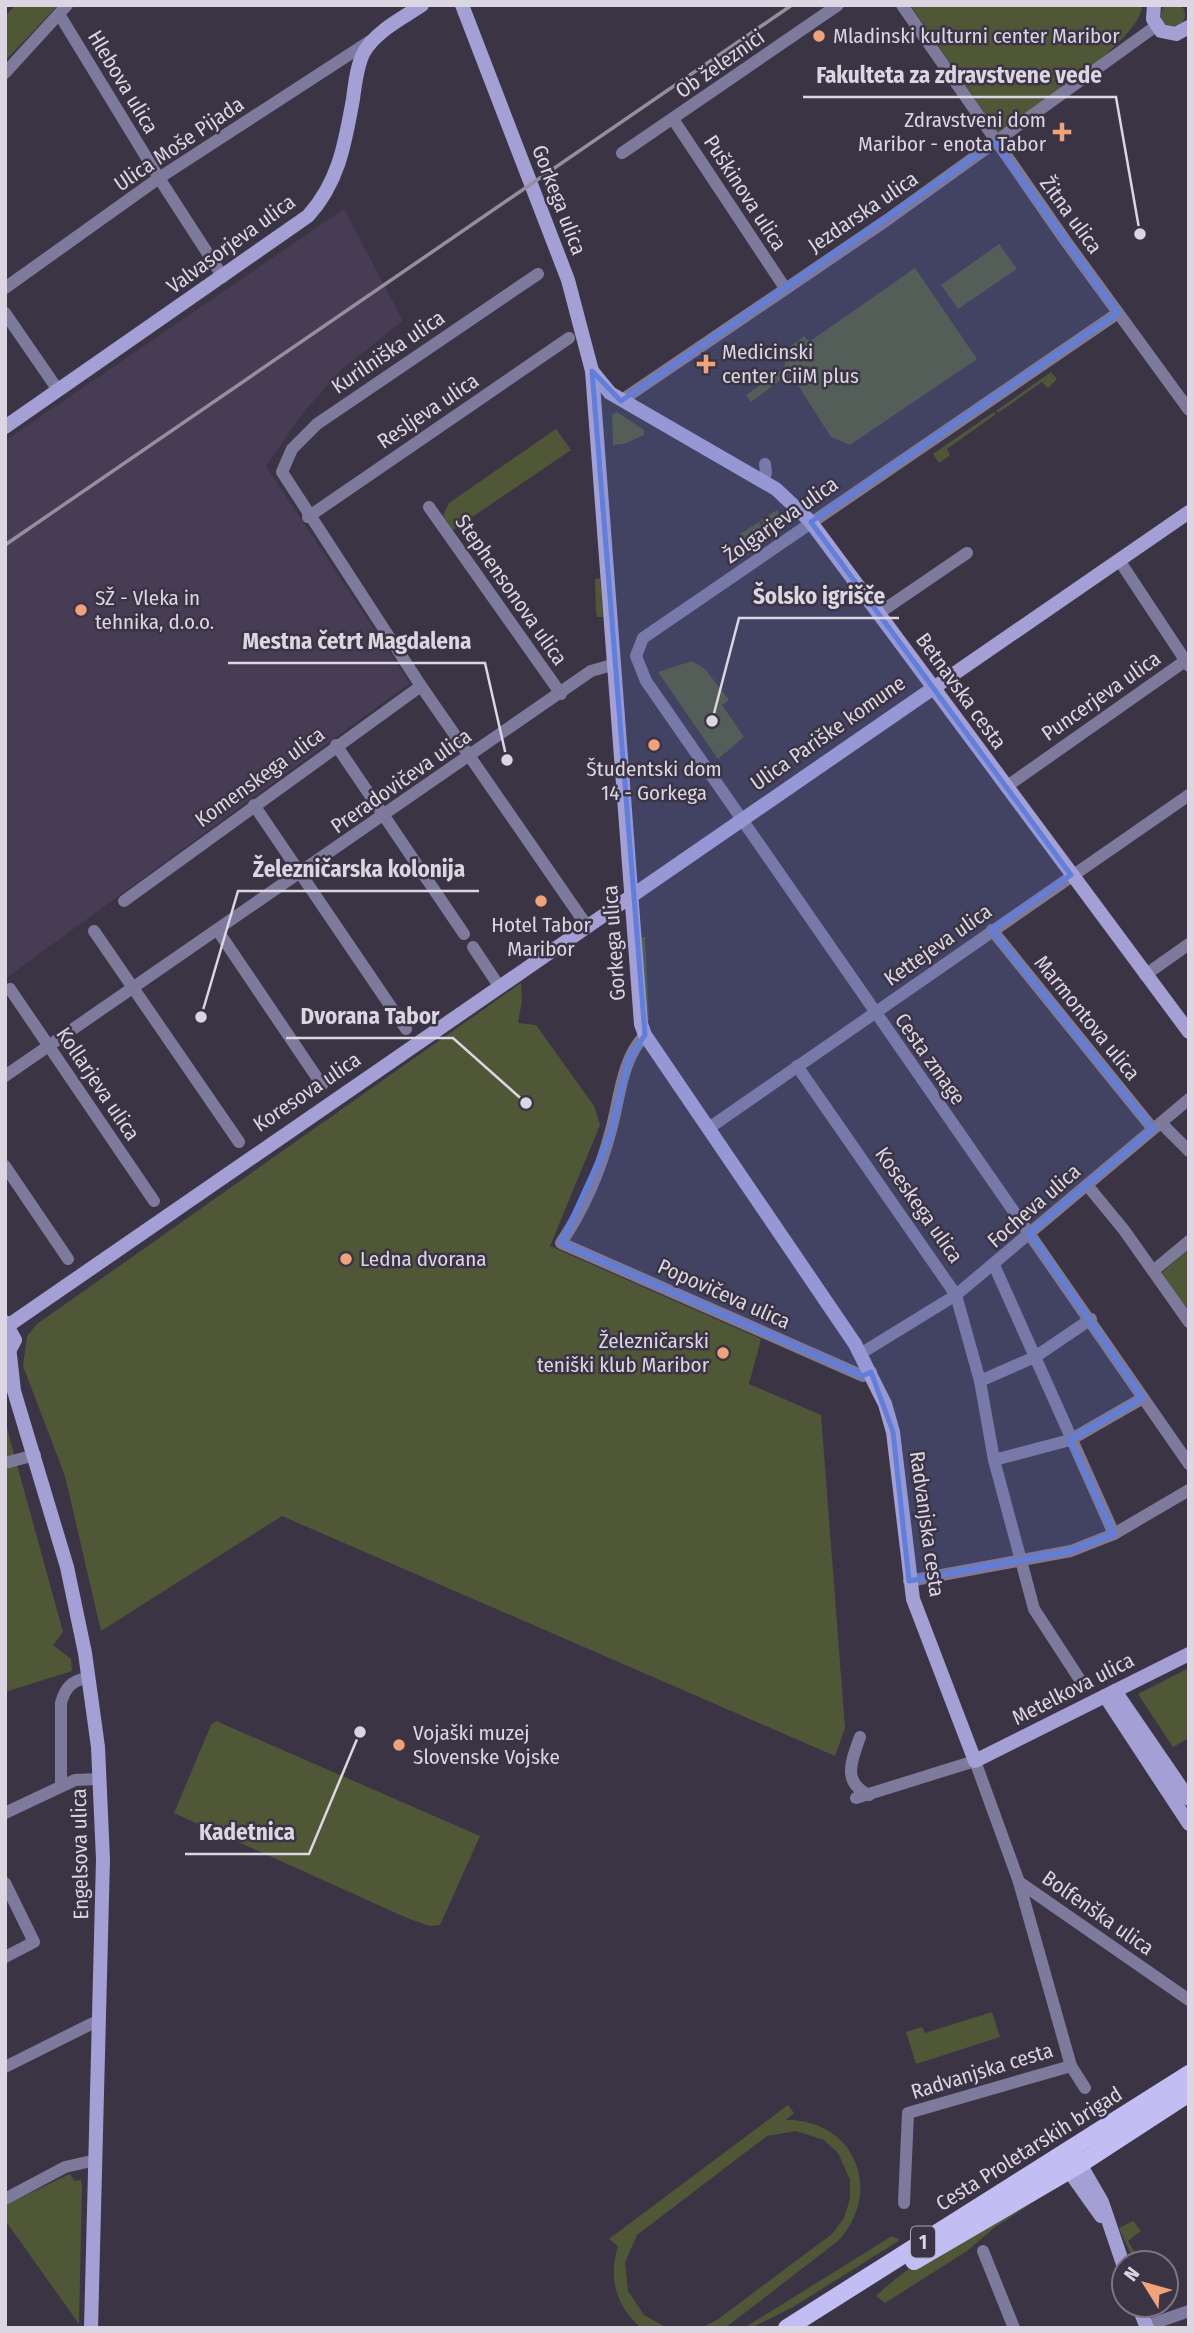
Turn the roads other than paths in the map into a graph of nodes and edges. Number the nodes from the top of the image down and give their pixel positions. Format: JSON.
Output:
{"nodes":[{"id":1,"x":422,"y":5,"type":"edge"},
{"id":2,"x":462,"y":5,"type":"edge"},
{"id":3,"x":838,"y":5,"type":"edge"},
{"id":4,"x":902,"y":5,"type":"edge"},
{"id":5,"x":1154,"y":5,"type":"edge"},
{"id":6,"x":63,"y":9,"type":"edge"},
{"id":7,"x":1156,"y":26,"type":"junction"},
{"id":8,"x":1186,"y":34,"type":"edge"},
{"id":9,"x":377,"y":37,"type":"junction"},
{"id":10,"x":5,"y":73,"type":"edge"},
{"id":11,"x":673,"y":119,"type":"junction"},
{"id":12,"x":995,"y":142,"type":"junction"},
{"id":13,"x":622,"y":153,"type":"dead end"},
{"id":14,"x":159,"y":178,"type":"junction"},
{"id":15,"x":538,"y":274,"type":"dead end"},
{"id":16,"x":223,"y":277,"type":"junction"},
{"id":17,"x":5,"y":288,"type":"edge"},
{"id":18,"x":785,"y":288,"type":"junction"},
{"id":19,"x":5,"y":313,"type":"edge"},
{"id":20,"x":1118,"y":313,"type":"junction"},
{"id":21,"x":569,"y":338,"type":"dead end"},
{"id":22,"x":592,"y":371,"type":"junction"},
{"id":23,"x":58,"y":390,"type":"junction"},
{"id":24,"x":622,"y":400,"type":"junction"},
{"id":25,"x":1189,"y":410,"type":"edge"},
{"id":26,"x":5,"y":427,"type":"edge"},
{"id":27,"x":765,"y":464,"type":"dead end"},
{"id":28,"x":762,"y":481,"type":"junction"},
{"id":29,"x":429,"y":507,"type":"dead end"},
{"id":30,"x":1189,"y":512,"type":"edge"},
{"id":31,"x":308,"y":517,"type":"junction"},
{"id":32,"x":810,"y":521,"type":"junction"},
{"id":33,"x":967,"y":553,"type":"dead end"},
{"id":34,"x":1119,"y":560,"type":"junction"},
{"id":35,"x":879,"y":613,"type":"junction"},
{"id":36,"x":1187,"y":663,"type":"edge"},
{"id":37,"x":612,"y":665,"type":"junction"},
{"id":38,"x":421,"y":686,"type":"junction"},
{"id":39,"x":933,"y":687,"type":"junction"},
{"id":40,"x":561,"y":694,"type":"junction"},
{"id":41,"x":335,"y":745,"type":"junction"},
{"id":42,"x":470,"y":756,"type":"junction"},
{"id":43,"x":1006,"y":787,"type":"junction"},
{"id":44,"x":1189,"y":795,"type":"edge"},
{"id":45,"x":254,"y":805,"type":"junction"},
{"id":46,"x":384,"y":817,"type":"junction"},
{"id":47,"x":743,"y":818,"type":"junction"},
{"id":48,"x":302,"y":873,"type":"junction"},
{"id":49,"x":1071,"y":875,"type":"junction"},
{"id":50,"x":632,"y":897,"type":"junction"},
{"id":51,"x":124,"y":901,"type":"dead end"},
{"id":52,"x":587,"y":926,"type":"junction"},
{"id":53,"x":992,"y":930,"type":"junction"},
{"id":54,"x":93,"y":931,"type":"dead end"},
{"id":55,"x":218,"y":931,"type":"junction"},
{"id":56,"x":464,"y":934,"type":"dead end"},
{"id":57,"x":1189,"y":944,"type":"edge"},
{"id":58,"x":473,"y":947,"type":"dead end"},
{"id":59,"x":1145,"y":975,"type":"junction"},
{"id":60,"x":499,"y":986,"type":"junction"},
{"id":61,"x":10,"y":989,"type":"dead end"},
{"id":62,"x":134,"y":989,"type":"junction"},
{"id":63,"x":874,"y":1013,"type":"junction"},
{"id":64,"x":406,"y":1029,"type":"dead end"},
{"id":65,"x":1189,"y":1032,"type":"edge"},
{"id":66,"x":645,"y":1035,"type":"junction"},
{"id":67,"x":48,"y":1045,"type":"junction"},
{"id":68,"x":797,"y":1066,"type":"junction"},
{"id":69,"x":5,"y":1076,"type":"edge"},
{"id":70,"x":323,"y":1085,"type":"dead end"},
{"id":71,"x":1189,"y":1099,"type":"edge"},
{"id":72,"x":1157,"y":1126,"type":"junction"},
{"id":73,"x":709,"y":1128,"type":"junction"},
{"id":74,"x":239,"y":1142,"type":"dead end"},
{"id":75,"x":1189,"y":1151,"type":"edge"},
{"id":76,"x":5,"y":1166,"type":"edge"},
{"id":77,"x":1087,"y":1185,"type":"junction"},
{"id":78,"x":154,"y":1201,"type":"dead end"},
{"id":79,"x":1030,"y":1233,"type":"junction"},
{"id":80,"x":1189,"y":1241,"type":"edge"},
{"id":81,"x":68,"y":1259,"type":"dead end"},
{"id":82,"x":994,"y":1265,"type":"junction"},
{"id":83,"x":1153,"y":1271,"type":"junction"},
{"id":84,"x":957,"y":1295,"type":"junction"},
{"id":85,"x":1091,"y":1318,"type":"junction"},
{"id":86,"x":1189,"y":1322,"type":"edge"},
{"id":87,"x":7,"y":1324,"type":"edge"},
{"id":88,"x":860,"y":1354,"type":"junction"},
{"id":89,"x":7,"y":1357,"type":"edge"},
{"id":90,"x":1035,"y":1357,"type":"junction"},
{"id":91,"x":871,"y":1372,"type":"junction"},
{"id":92,"x":980,"y":1381,"type":"junction"},
{"id":93,"x":10,"y":1386,"type":"edge"},
{"id":94,"x":1143,"y":1398,"type":"junction"},
{"id":95,"x":1070,"y":1440,"type":"junction"},
{"id":96,"x":35,"y":1455,"type":"junction"},
{"id":97,"x":994,"y":1460,"type":"junction"},
{"id":98,"x":5,"y":1463,"type":"edge"},
{"id":99,"x":1189,"y":1464,"type":"edge"},
{"id":100,"x":1189,"y":1490,"type":"edge"},
{"id":101,"x":1114,"y":1534,"type":"junction"},
{"id":102,"x":1020,"y":1560,"type":"junction"},
{"id":103,"x":909,"y":1581,"type":"junction"},
{"id":104,"x":1189,"y":1654,"type":"edge"},
{"id":105,"x":88,"y":1678,"type":"junction"},
{"id":106,"x":1084,"y":1686,"type":"dead end"},
{"id":107,"x":1110,"y":1693,"type":"junction"},
{"id":108,"x":860,"y":1737,"type":"dead end"},
{"id":109,"x":975,"y":1761,"type":"junction"},
{"id":110,"x":100,"y":1779,"type":"junction"},
{"id":111,"x":61,"y":1786,"type":"junction"},
{"id":112,"x":1189,"y":1798,"type":"edge"},
{"id":113,"x":5,"y":1813,"type":"edge"},
{"id":114,"x":1189,"y":1824,"type":"edge"},
{"id":115,"x":1019,"y":1882,"type":"junction"},
{"id":116,"x":5,"y":1883,"type":"edge"},
{"id":117,"x":5,"y":1957,"type":"edge"},
{"id":118,"x":1189,"y":2000,"type":"edge"},
{"id":119,"x":99,"y":2020,"type":"junction"},
{"id":120,"x":1071,"y":2066,"type":"junction"},
{"id":121,"x":5,"y":2067,"type":"edge"},
{"id":122,"x":1189,"y":2074,"type":"edge"},
{"id":123,"x":1085,"y":2088,"type":"dead end"},
{"id":124,"x":1189,"y":2093,"type":"edge"},
{"id":125,"x":96,"y":2160,"type":"junction"},
{"id":126,"x":1070,"y":2160,"type":"junction"},
{"id":127,"x":5,"y":2199,"type":"edge"},
{"id":128,"x":904,"y":2203,"type":"dead end"},
{"id":129,"x":1117,"y":2249,"type":"edge"},
{"id":130,"x":983,"y":2251,"type":"dead end"},
{"id":131,"x":1189,"y":2311,"type":"edge"},
{"id":132,"x":1147,"y":2327,"type":"edge"},
{"id":133,"x":91,"y":2328,"type":"edge"},
{"id":134,"x":787,"y":2328,"type":"edge"},
{"id":135,"x":807,"y":2328,"type":"edge"},
{"id":136,"x":1014,"y":2328,"type":"edge"}],
"edges":[{"from":1,"to":9,"type":"street","name":"Valvasorjeva ulica"},
{"from":2,"to":22,"type":"street","name":"Gorkega ulica"},
{"from":3,"to":11,"type":"street","name":"Ob železnici"},
{"from":4,"to":12,"type":"street","name":"Žitna ulica"},
{"from":5,"to":7,"type":"street"},
{"from":6,"to":10,"type":"street"},
{"from":6,"to":14,"type":"street","name":"Hlebova ulica"},
{"from":7,"to":8,"type":"street"},
{"from":7,"to":12,"type":"street","name":"Jezdarska ulica"},
{"from":9,"to":14,"type":"street","name":"Ulica Moše Pijada"},
{"from":9,"to":16,"type":"street","name":"Valvasorjeva ulica"},
{"from":11,"to":13,"type":"street","name":"Ob železnici"},
{"from":11,"to":18,"type":"street","name":"Puškinova ulica"},
{"from":12,"to":18,"type":"street","name":"Jezdarska ulica"},
{"from":12,"to":20,"type":"street","name":"Žitna ulica"},
{"from":14,"to":16,"type":"street","name":"Hlebova ulica"},
{"from":14,"to":17,"type":"street","name":"Ulica Moše Pijada"},
{"from":15,"to":31,"type":"street","name":"Kurilniška ulica"},
{"from":16,"to":23,"type":"street","name":"Valvasorjeva ulica"},
{"from":18,"to":24,"type":"street","name":"Jezdarska ulica"},
{"from":19,"to":23,"type":"street"},
{"from":20,"to":25,"type":"street","name":"Žitna ulica"},
{"from":20,"to":32,"type":"street","name":"Žolgarjeva ulica"},
{"from":21,"to":31,"type":"street","name":"Resljeva ulica"},
{"from":22,"to":24,"type":"street","name":"Betnavska cesta"},
{"from":22,"to":37,"type":"street","name":"Gorkega ulica"},
{"from":23,"to":26,"type":"street","name":"Valvasorjeva ulica"},
{"from":24,"to":28,"type":"street","name":"Betnavska cesta"},
{"from":27,"to":28,"type":"street"},
{"from":28,"to":32,"type":"street","name":"Betnavska cesta"},
{"from":29,"to":40,"type":"street","name":"Stephensonova ulica"},
{"from":30,"to":34,"type":"street","name":"Ulica Pariške komune"},
{"from":31,"to":38,"type":"street"},
{"from":32,"to":35,"type":"street","name":"Betnavska cesta"},
{"from":32,"to":47,"type":"street","name":"Žolgarjeva ulica"},
{"from":33,"to":35,"type":"street"},
{"from":34,"to":36,"type":"street"},
{"from":34,"to":39,"type":"street","name":"Ulica Pariške komune"},
{"from":35,"to":39,"type":"street","name":"Betnavska cesta"},
{"from":36,"to":43,"type":"street","name":"Puncerjeva ulica"},
{"from":37,"to":40,"type":"street","name":"Preradovičeva ulica"},
{"from":37,"to":50,"type":"street","name":"Gorkega ulica"},
{"from":38,"to":41,"type":"street","name":"Komenskega ulica"},
{"from":38,"to":42,"type":"street"},
{"from":39,"to":43,"type":"street","name":"Betnavska cesta"},
{"from":39,"to":47,"type":"street","name":"Ulica Pariške komune"},
{"from":40,"to":42,"type":"street","name":"Preradovičeva ulica"},
{"from":41,"to":45,"type":"street","name":"Komenskega ulica"},
{"from":41,"to":46,"type":"street"},
{"from":42,"to":46,"type":"street","name":"Preradovičeva ulica"},
{"from":42,"to":52,"type":"street"},
{"from":43,"to":49,"type":"street","name":"Betnavska cesta"},
{"from":44,"to":49,"type":"street","name":"Kettejeva ulica"},
{"from":45,"to":48,"type":"street"},
{"from":45,"to":51,"type":"street","name":"Komenskega ulica"},
{"from":46,"to":48,"type":"street","name":"Preradovičeva ulica"},
{"from":46,"to":56,"type":"street"},
{"from":47,"to":50,"type":"street","name":"Ulica Pariške komune"},
{"from":47,"to":63,"type":"street","name":"Cesta zmage"},
{"from":48,"to":55,"type":"street","name":"Preradovičeva ulica"},
{"from":48,"to":64,"type":"street"},
{"from":49,"to":53,"type":"street","name":"Kettejeva ulica"},
{"from":49,"to":59,"type":"street","name":"Betnavska cesta"},
{"from":50,"to":52,"type":"street","name":"Koresova ulica"},
{"from":50,"to":66,"type":"street","name":"Gorkega ulica"},
{"from":52,"to":60,"type":"street","name":"Koresova ulica"},
{"from":53,"to":63,"type":"street","name":"Kettejeva ulica"},
{"from":53,"to":72,"type":"street","name":"Marmontova ulica"},
{"from":54,"to":62,"type":"street"},
{"from":55,"to":62,"type":"street","name":"Preradovičeva ulica"},
{"from":55,"to":70,"type":"street"},
{"from":57,"to":59,"type":"street"},
{"from":58,"to":60,"type":"street"},
{"from":59,"to":65,"type":"street","name":"Betnavska cesta"},
{"from":60,"to":87,"type":"street","name":"Koresova ulica"},
{"from":61,"to":67,"type":"street","name":"Kollarjeva ulica"},
{"from":62,"to":67,"type":"street","name":"Preradovičeva ulica"},
{"from":62,"to":74,"type":"street"},
{"from":63,"to":68,"type":"street","name":"Kettejeva ulica"},
{"from":63,"to":79,"type":"street","name":"Cesta zmage"},
{"from":66,"to":73,"type":"street","name":"Radvanjska cesta"},
{"from":66,"to":91,"type":"street","name":"Popovičeva ulica"},
{"from":67,"to":69,"type":"street","name":"Preradovičeva ulica"},
{"from":67,"to":78,"type":"street","name":"Kollarjeva ulica"},
{"from":68,"to":73,"type":"street","name":"Kettejeva ulica"},
{"from":68,"to":84,"type":"street","name":"Koseskega ulica"},
{"from":71,"to":72,"type":"street","name":"Focheva ulica"},
{"from":72,"to":75,"type":"street","name":"Marmontova ulica"},
{"from":72,"to":77,"type":"street","name":"Focheva ulica"},
{"from":73,"to":88,"type":"street","name":"Radvanjska cesta"},
{"from":76,"to":81,"type":"street"},
{"from":77,"to":79,"type":"street","name":"Focheva ulica"},
{"from":77,"to":83,"type":"street"},
{"from":79,"to":82,"type":"street","name":"Focheva ulica"},
{"from":79,"to":85,"type":"street","name":"Cesta zmage"},
{"from":80,"to":83,"type":"street"},
{"from":82,"to":84,"type":"street","name":"Focheva ulica"},
{"from":82,"to":90,"type":"street"},
{"from":83,"to":86,"type":"street"},
{"from":84,"to":88,"type":"street","name":"Focheva ulica"},
{"from":84,"to":92,"type":"street","name":"Koseskega ulica"},
{"from":85,"to":90,"type":"street"},
{"from":85,"to":94,"type":"street","name":"Cesta zmage"},
{"from":87,"to":89,"type":"street","name":"Engelsova ulica"},
{"from":88,"to":91,"type":"street","name":"Radvanjska cesta"},
{"from":89,"to":93,"type":"street","name":"Engelsova ulica"},
{"from":90,"to":92,"type":"street"},
{"from":90,"to":95,"type":"street"},
{"from":91,"to":103,"type":"street","name":"Radvanjska cesta"},
{"from":92,"to":97,"type":"street","name":"Koseskega ulica"},
{"from":93,"to":96,"type":"street","name":"Engelsova ulica"},
{"from":94,"to":95,"type":"street"},
{"from":94,"to":99,"type":"street","name":"Cesta zmage"},
{"from":95,"to":97,"type":"street"},
{"from":95,"to":101,"type":"street"},
{"from":96,"to":98,"type":"street"},
{"from":96,"to":105,"type":"street","name":"Engelsova ulica"},
{"from":97,"to":102,"type":"street","name":"Koseskega ulica"},
{"from":100,"to":101,"type":"street"},
{"from":101,"to":102,"type":"street"},
{"from":102,"to":103,"type":"street"},
{"from":102,"to":106,"type":"street","name":"Koseskega ulica"},
{"from":103,"to":109,"type":"street","name":"Radvanjska cesta"},
{"from":104,"to":107,"type":"street","name":"Metelkova ulica"},
{"from":105,"to":110,"type":"street","name":"Engelsova ulica"},
{"from":105,"to":111,"type":"street"},
{"from":107,"to":109,"type":"street","name":"Metelkova ulica"},
{"from":107,"to":112,"type":"street"},
{"from":107,"to":114,"type":"street"},
{"from":108,"to":109,"type":"street"},
{"from":109,"to":115,"type":"street","name":"Radvanjska cesta"},
{"from":110,"to":111,"type":"street"},
{"from":110,"to":119,"type":"street","name":"Engelsova ulica"},
{"from":111,"to":113,"type":"street"},
{"from":115,"to":118,"type":"street","name":"Bolfenška ulica"},
{"from":115,"to":120,"type":"street","name":"Radvanjska cesta"},
{"from":116,"to":117,"type":"street"},
{"from":119,"to":121,"type":"street"},
{"from":119,"to":125,"type":"street","name":"Engelsova ulica"},
{"from":120,"to":123,"type":"street","name":"Radvanjska cesta"},
{"from":120,"to":128,"type":"street","name":"Radvanjska cesta"},
{"from":122,"to":126,"type":"main road","name":"Cesta Proletarskih brigad","number":"1"},
{"from":124,"to":126,"type":"main road","name":"Cesta Proletarskih brigad","number":"1"},
{"from":125,"to":127,"type":"street"},
{"from":125,"to":133,"type":"street","name":"Engelsova ulica"},
{"from":126,"to":129,"type":"street"},
{"from":126,"to":134,"type":"main road","name":"Cesta Proletarskih brigad","number":"1"},
{"from":126,"to":135,"type":"main road","name":"Cesta Proletarskih brigad","number":"1"},
{"from":130,"to":136,"type":"street"},
{"from":131,"to":132,"type":"street"}]}
